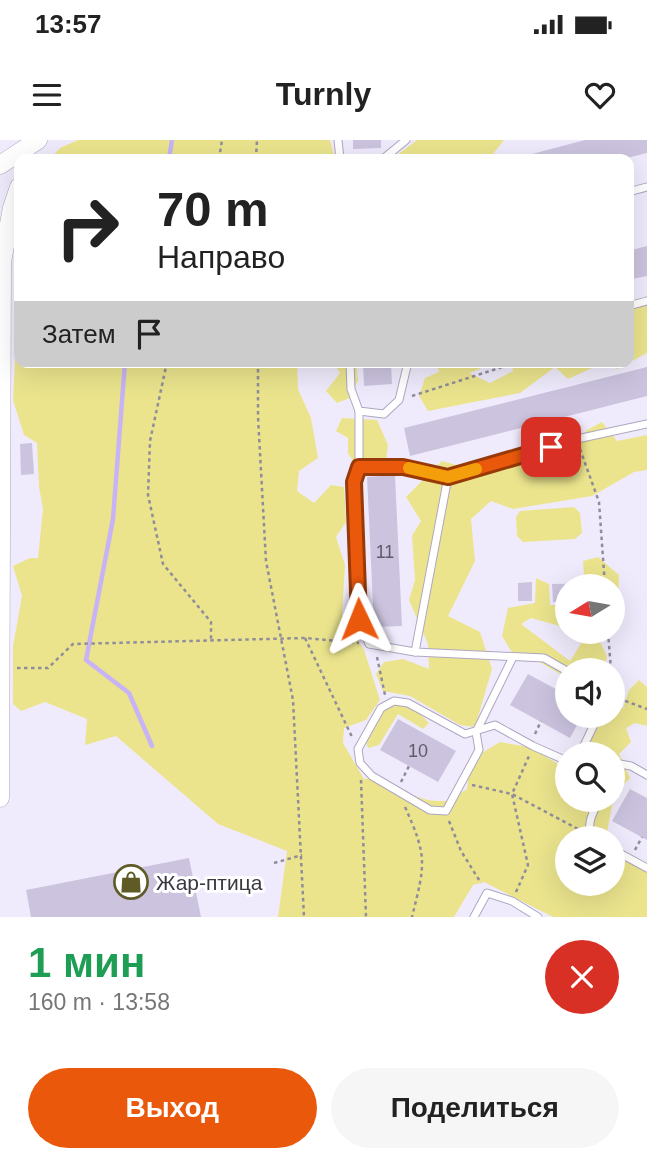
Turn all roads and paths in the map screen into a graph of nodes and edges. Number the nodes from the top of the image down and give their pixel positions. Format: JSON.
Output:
{"nodes":[{"id":1,"x":38,"y":140,"type":"edge"},
{"id":2,"x":406,"y":140,"type":"edge"},
{"id":3,"x":17,"y":154,"type":"edge"},
{"id":4,"x":389,"y":154,"type":"edge"},
{"id":5,"x":14,"y":202,"type":"edge"},
{"id":6,"x":0,"y":227,"type":"edge"},
{"id":7,"x":3,"y":258,"type":"edge"},
{"id":8,"x":166,"y":368,"type":"edge"},
{"id":9,"x":258,"y":368,"type":"edge"},
{"id":10,"x":350,"y":368,"type":"edge"},
{"id":11,"x":407,"y":368,"type":"edge"},
{"id":12,"x":499,"y":368,"type":"edge"},
{"id":13,"x":1,"y":370,"type":"edge"},
{"id":14,"x":1,"y":392,"type":"edge"},
{"id":15,"x":399,"y":400,"type":"junction"},
{"id":16,"x":359,"y":411,"type":"junction"},
{"id":17,"x":647,"y":424,"type":"edge"},
{"id":18,"x":577,"y":439,"type":"junction"},
{"id":19,"x":359,"y":467,"type":"junction"},
{"id":20,"x":448,"y":477,"type":"junction"},
{"id":21,"x":604,"y":574,"type":"edge"},
{"id":22,"x":305,"y":638,"type":"junction"},
{"id":23,"x":280,"y":639,"type":"junction"},
{"id":24,"x":211,"y":641,"type":"junction"},
{"id":25,"x":372,"y":645,"type":"junction"},
{"id":26,"x":415,"y":652,"type":"junction"},
{"id":27,"x":513,"y":657,"type":"junction"},
{"id":28,"x":555,"y":664,"type":"edge"},
{"id":29,"x":17,"y":668,"type":"dead end"},
{"id":30,"x":625,"y":701,"type":"edge"},
{"id":31,"x":387,"y":705,"type":"junction"},
{"id":32,"x":647,"y":709,"type":"edge"},
{"id":33,"x":541,"y":721,"type":"dead end"},
{"id":34,"x":476,"y":732,"type":"junction"},
{"id":35,"x":531,"y":746,"type":"junction"},
{"id":36,"x":358,"y":749,"type":"junction"},
{"id":37,"x":555,"y":756,"type":"edge"},
{"id":38,"x":360,"y":763,"type":"junction"},
{"id":39,"x":625,"y":765,"type":"edge"},
{"id":40,"x":409,"y":766,"type":"dead end"},
{"id":41,"x":647,"y":775,"type":"edge"},
{"id":42,"x":462,"y":782,"type":"junction"},
{"id":43,"x":398,"y":790,"type":"junction"},
{"id":44,"x":513,"y":794,"type":"junction"},
{"id":45,"x":0,"y":797,"type":"edge"},
{"id":46,"x":446,"y":811,"type":"junction"},
{"id":47,"x":571,"y":826,"type":"edge"},
{"id":48,"x":642,"y":837,"type":"dead end"},
{"id":49,"x":302,"y":855,"type":"junction"},
{"id":50,"x":625,"y":856,"type":"edge"},
{"id":51,"x":630,"y":859,"type":"junction"},
{"id":52,"x":274,"y":863,"type":"dead end"},
{"id":53,"x":647,"y":868,"type":"edge"},
{"id":54,"x":487,"y":893,"type":"junction"},
{"id":55,"x":512,"y":901,"type":"junction"},
{"id":56,"x":304,"y":917,"type":"edge"},
{"id":57,"x":366,"y":917,"type":"edge"},
{"id":58,"x":412,"y":917,"type":"edge"},
{"id":59,"x":474,"y":917,"type":"edge"},
{"id":60,"x":538,"y":917,"type":"edge"}],
"edges":[{"from":1,"to":3,"type":"street"},
{"from":2,"to":4,"type":"lane"},
{"from":5,"to":7,"type":"street"},
{"from":6,"to":7,"type":"street"},
{"from":7,"to":13,"type":"street"},
{"from":8,"to":24,"type":"path"},
{"from":9,"to":23,"type":"path"},
{"from":10,"to":16,"type":"lane"},
{"from":11,"to":15,"type":"lane"},
{"from":12,"to":15,"type":"path"},
{"from":13,"to":14,"type":"street"},
{"from":14,"to":45,"type":"street"},
{"from":15,"to":16,"type":"lane"},
{"from":16,"to":19,"type":"lane"},
{"from":17,"to":18,"type":"lane"},
{"from":18,"to":20,"type":"lane"},
{"from":18,"to":21,"type":"path"},
{"from":19,"to":20,"type":"lane"},
{"from":19,"to":25,"type":"lane"},
{"from":20,"to":26,"type":"lane"},
{"from":22,"to":23,"type":"path"},
{"from":22,"to":25,"type":"path"},
{"from":22,"to":36,"type":"path"},
{"from":23,"to":24,"type":"path"},
{"from":23,"to":49,"type":"path"},
{"from":24,"to":29,"type":"path"},
{"from":25,"to":26,"type":"lane"},
{"from":25,"to":31,"type":"path"},
{"from":26,"to":27,"type":"lane"},
{"from":27,"to":28,"type":"lane"},
{"from":27,"to":34,"type":"lane"},
{"from":30,"to":32,"type":"path"},
{"from":31,"to":34,"type":"lane"},
{"from":31,"to":36,"type":"lane"},
{"from":33,"to":35,"type":"path"},
{"from":34,"to":35,"type":"lane"},
{"from":34,"to":42,"type":"lane"},
{"from":35,"to":37,"type":"lane"},
{"from":35,"to":44,"type":"path"},
{"from":36,"to":38,"type":"lane"},
{"from":38,"to":43,"type":"lane"},
{"from":38,"to":57,"type":"path"},
{"from":39,"to":41,"type":"lane"},
{"from":40,"to":43,"type":"path"},
{"from":42,"to":44,"type":"path"},
{"from":42,"to":46,"type":"lane"},
{"from":43,"to":46,"type":"lane"},
{"from":43,"to":58,"type":"path"},
{"from":44,"to":47,"type":"path"},
{"from":44,"to":55,"type":"path"},
{"from":46,"to":54,"type":"path"},
{"from":48,"to":51,"type":"path"},
{"from":49,"to":52,"type":"path"},
{"from":49,"to":56,"type":"path"},
{"from":50,"to":51,"type":"lane"},
{"from":51,"to":53,"type":"lane"},
{"from":54,"to":55,"type":"lane"},
{"from":54,"to":59,"type":"lane"},
{"from":55,"to":60,"type":"lane"}]}
